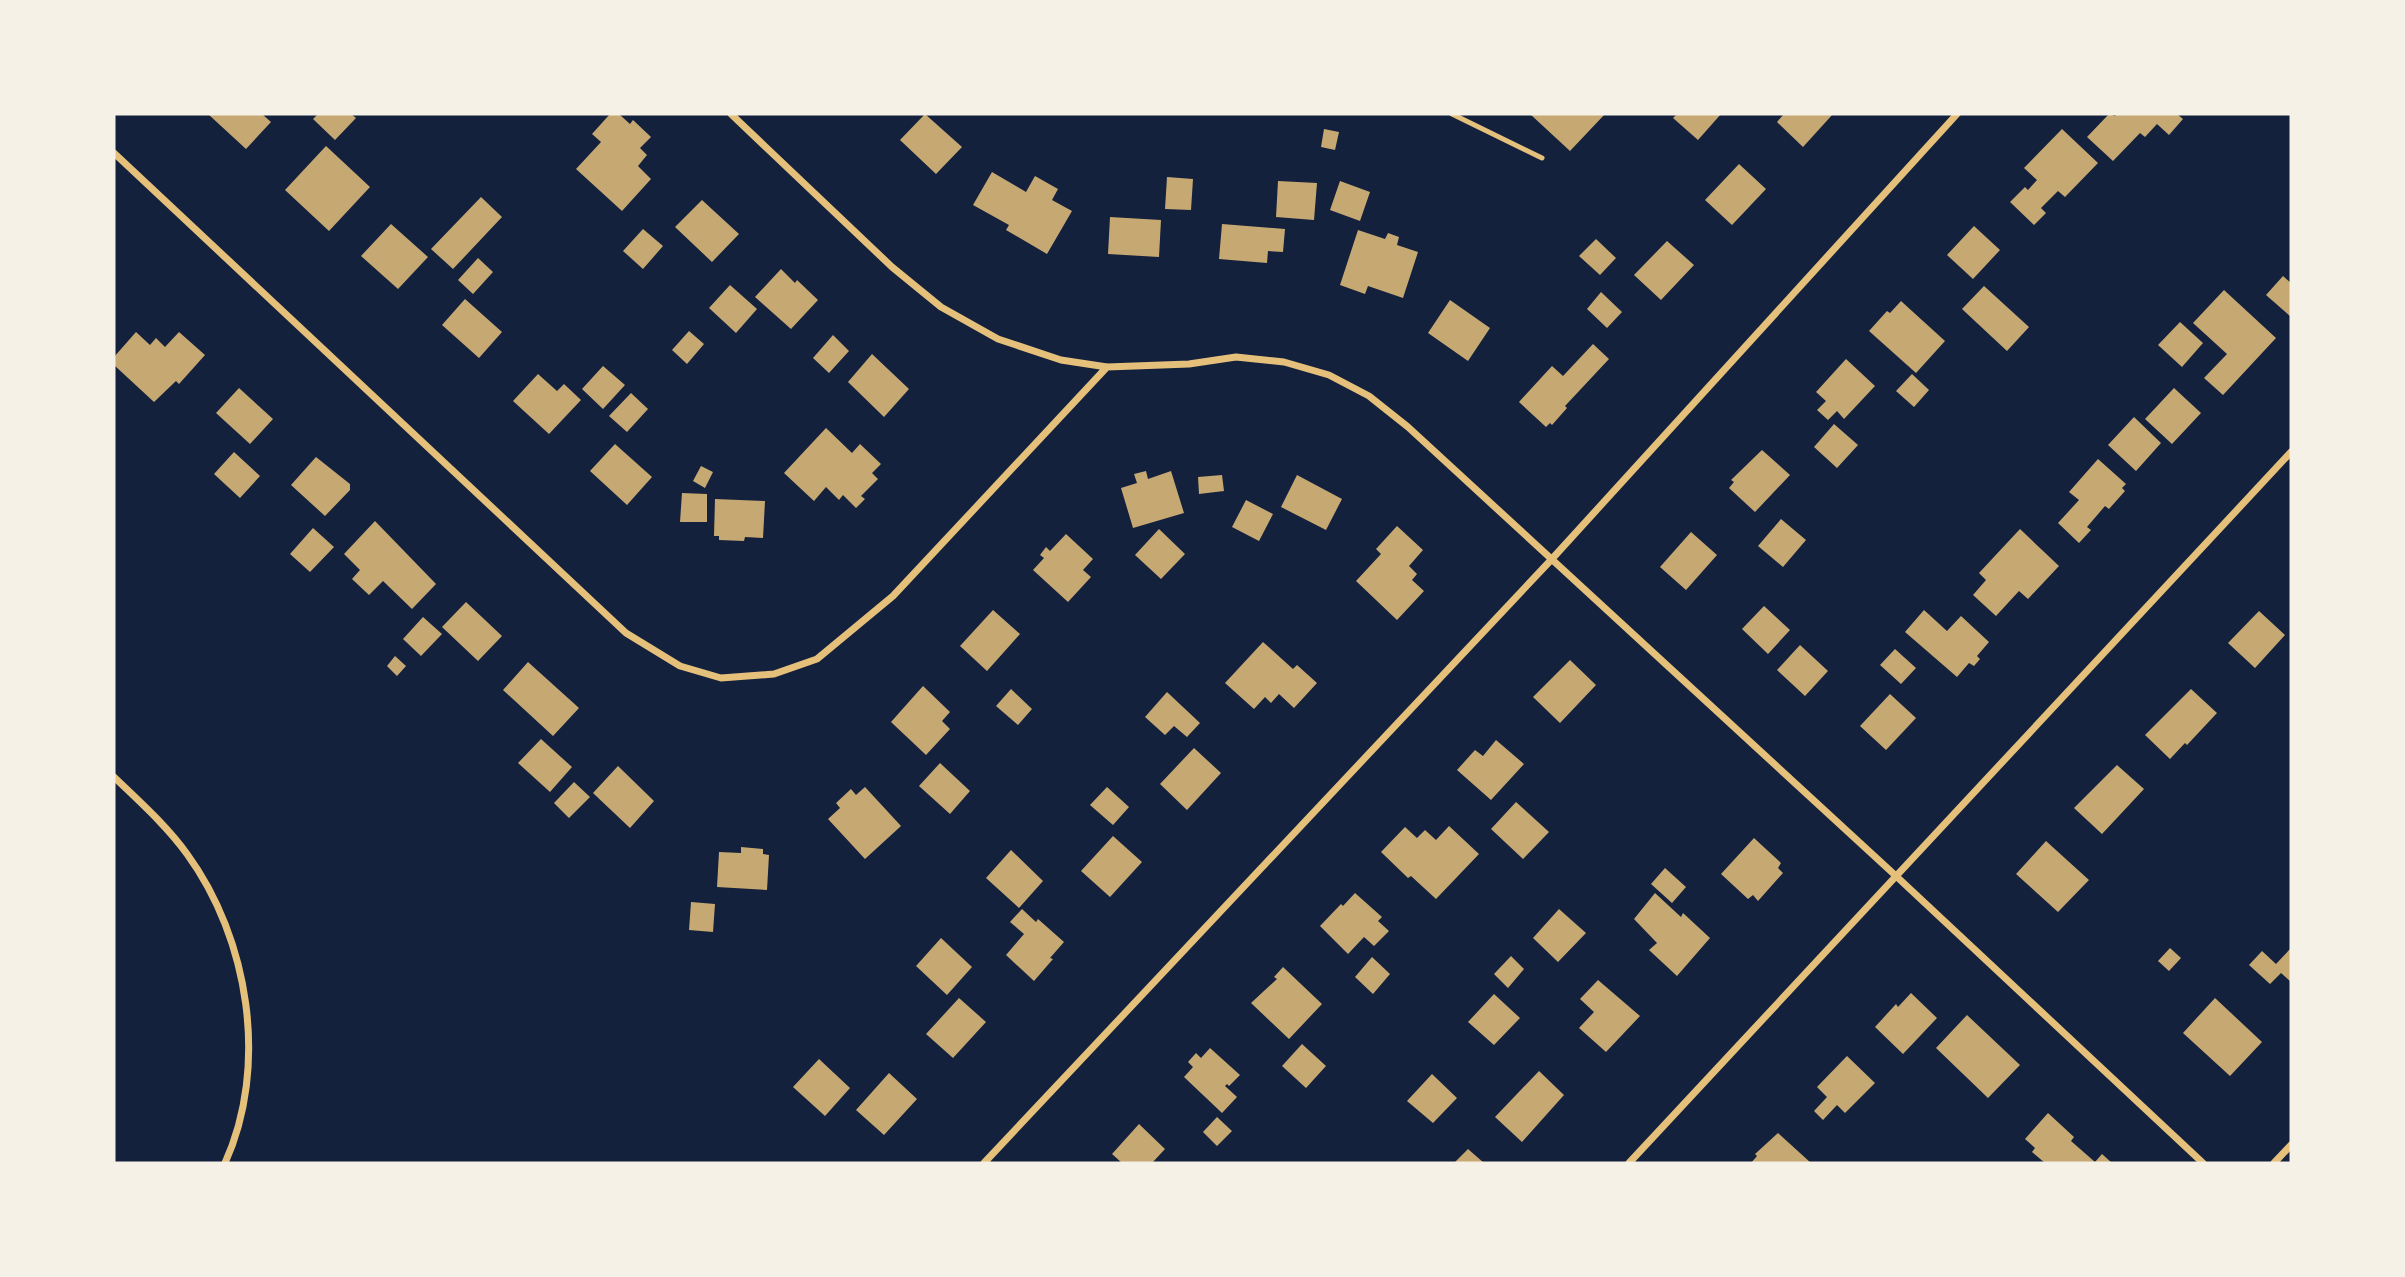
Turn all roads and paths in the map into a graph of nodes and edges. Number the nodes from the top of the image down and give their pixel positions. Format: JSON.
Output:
{"nodes":[{"id":1,"x":731,"y":114,"type":"edge"},
{"id":2,"x":1452,"y":114,"type":"edge"},
{"id":3,"x":1957,"y":114,"type":"edge"},
{"id":4,"x":114,"y":153,"type":"edge"},
{"id":5,"x":1542,"y":158,"type":"dead end"},
{"id":6,"x":1107,"y":367,"type":"junction"},
{"id":7,"x":2291,"y":452,"type":"edge"},
{"id":8,"x":1551,"y":560,"type":"junction"},
{"id":9,"x":114,"y":777,"type":"edge"},
{"id":10,"x":1896,"y":876,"type":"junction"},
{"id":11,"x":2291,"y":1145,"type":"edge"},
{"id":12,"x":225,"y":1163,"type":"edge"},
{"id":13,"x":984,"y":1163,"type":"edge"},
{"id":14,"x":1629,"y":1163,"type":"edge"},
{"id":15,"x":2203,"y":1163,"type":"edge"},
{"id":16,"x":2274,"y":1163,"type":"edge"}],
"edges":[{"from":1,"to":6,"type":"street"},
{"from":2,"to":5,"type":"lane"},
{"from":3,"to":8,"type":"street"},
{"from":4,"to":6,"type":"street"},
{"from":6,"to":8,"type":"street"},
{"from":7,"to":10,"type":"street"},
{"from":8,"to":10,"type":"street"},
{"from":8,"to":13,"type":"street"},
{"from":9,"to":12,"type":"street"},
{"from":10,"to":14,"type":"street"},
{"from":10,"to":15,"type":"street"},
{"from":11,"to":16,"type":"street"}]}
